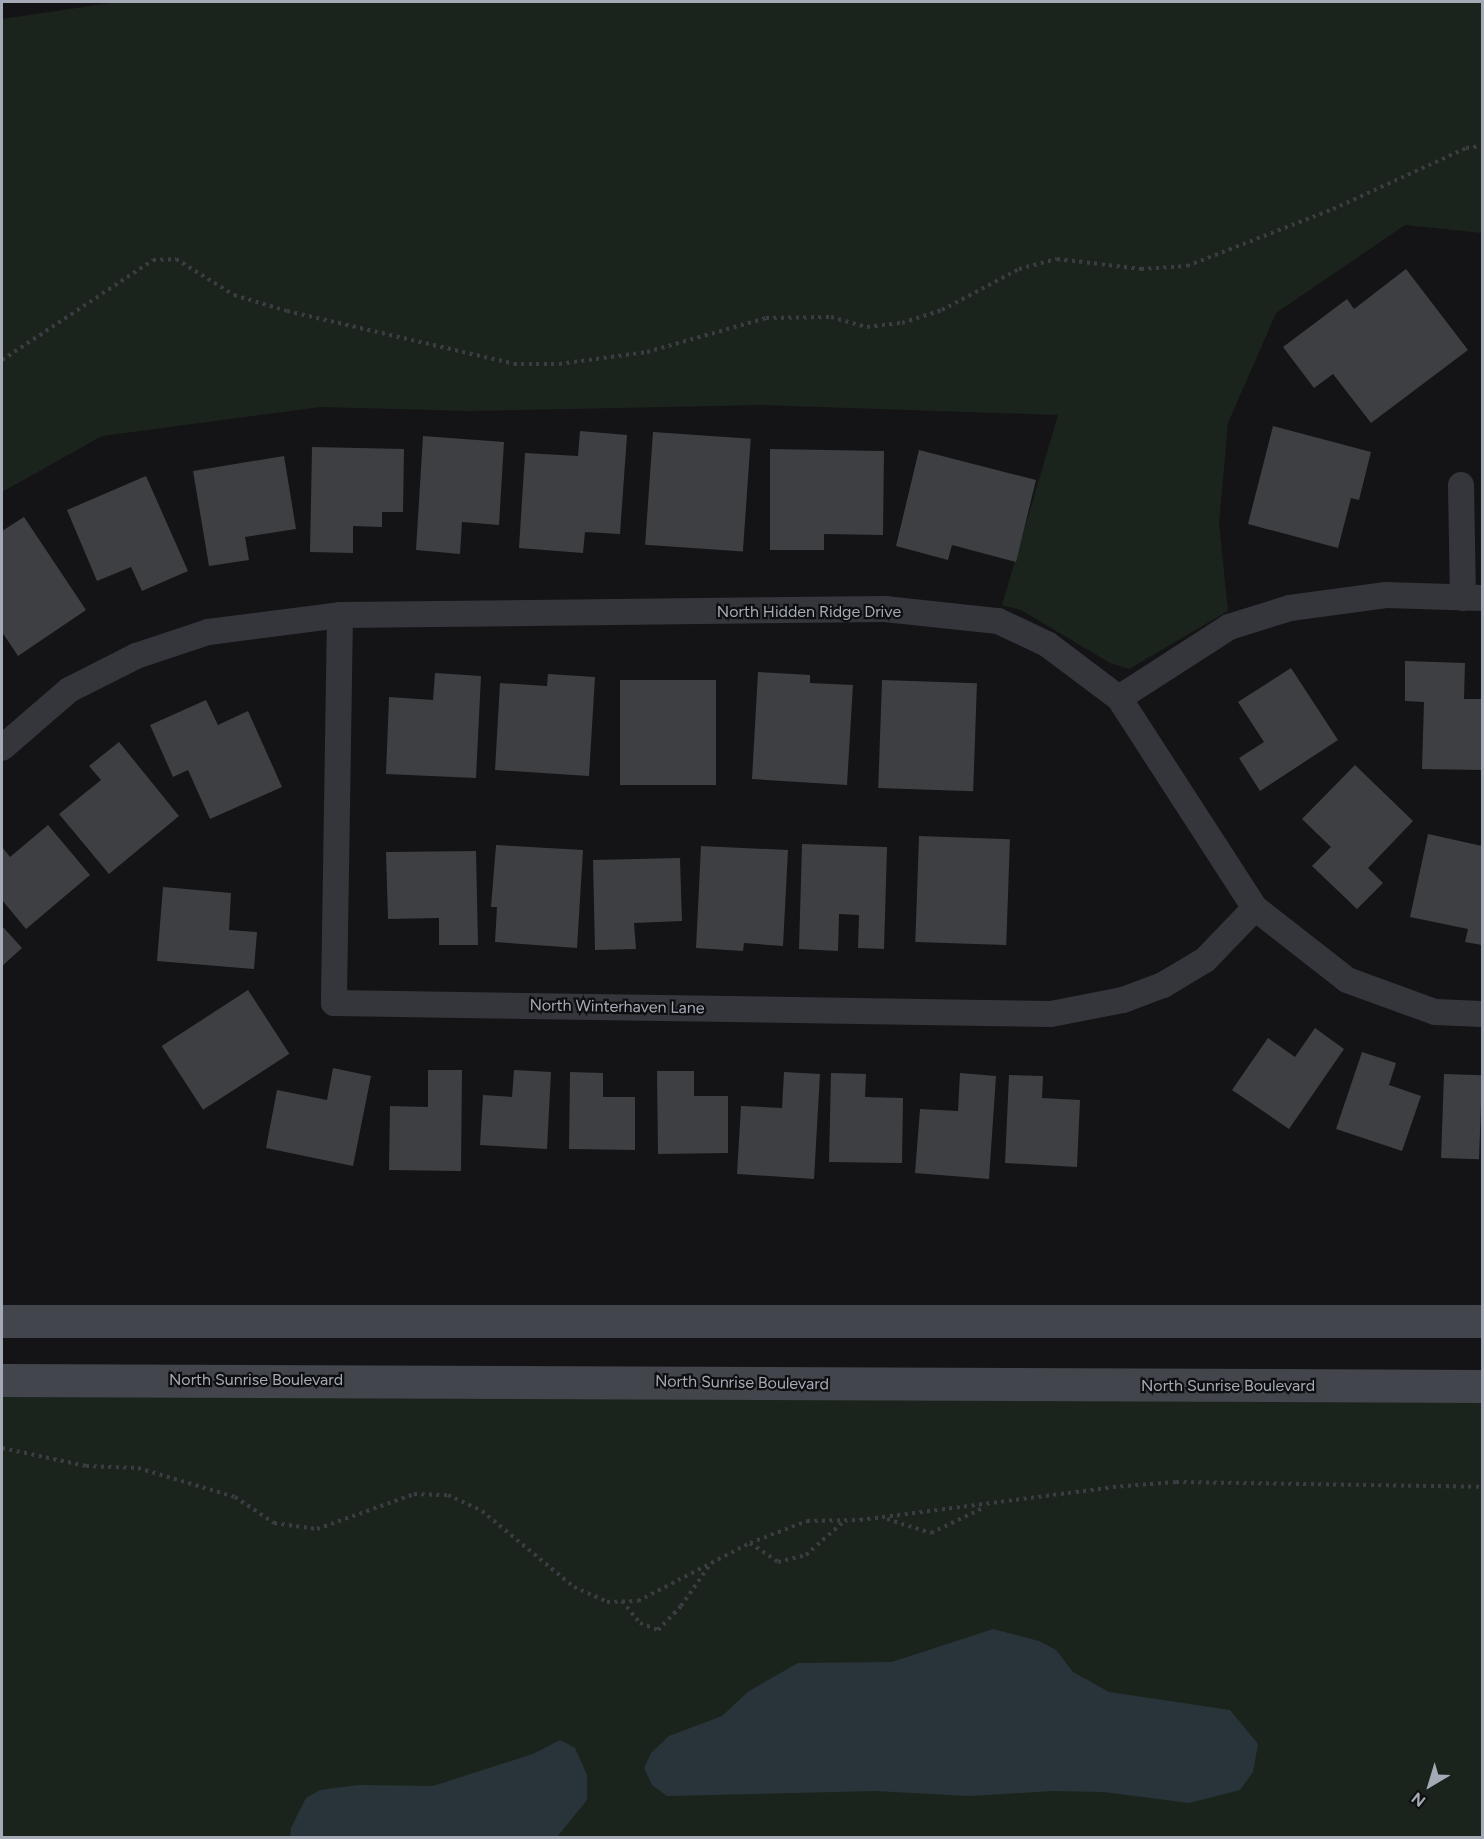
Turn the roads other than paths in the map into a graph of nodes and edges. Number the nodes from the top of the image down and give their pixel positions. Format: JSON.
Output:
{"nodes":[{"id":1,"x":1461,"y":485,"type":"dead end"},
{"id":2,"x":1473,"y":598,"type":"edge"},
{"id":3,"x":340,"y":615,"type":"junction"},
{"id":4,"x":1119,"y":698,"type":"junction"},
{"id":5,"x":2,"y":748,"type":"edge"},
{"id":6,"x":1255,"y":908,"type":"junction"},
{"id":7,"x":1482,"y":1014,"type":"edge"},
{"id":8,"x":2,"y":1321,"type":"edge"},
{"id":9,"x":1482,"y":1321,"type":"edge"},
{"id":10,"x":2,"y":1380,"type":"edge"},
{"id":11,"x":1482,"y":1386,"type":"edge"}],
"edges":[{"from":1,"to":2,"type":"street"},
{"from":2,"to":4,"type":"street"},
{"from":3,"to":4,"type":"street","name":"North Hidden Ridge Drive"},
{"from":3,"to":5,"type":"street","name":"North Hidden Ridge Drive"},
{"from":3,"to":6,"type":"street","name":"North Winterhaven Lane"},
{"from":4,"to":6,"type":"street","name":"North Hidden Ridge Drive"},
{"from":6,"to":7,"type":"street","name":"North Hidden Ridge Drive"},
{"from":8,"to":9,"type":"street"},
{"from":10,"to":11,"type":"street","name":"North Sunrise Boulevard"}]}
